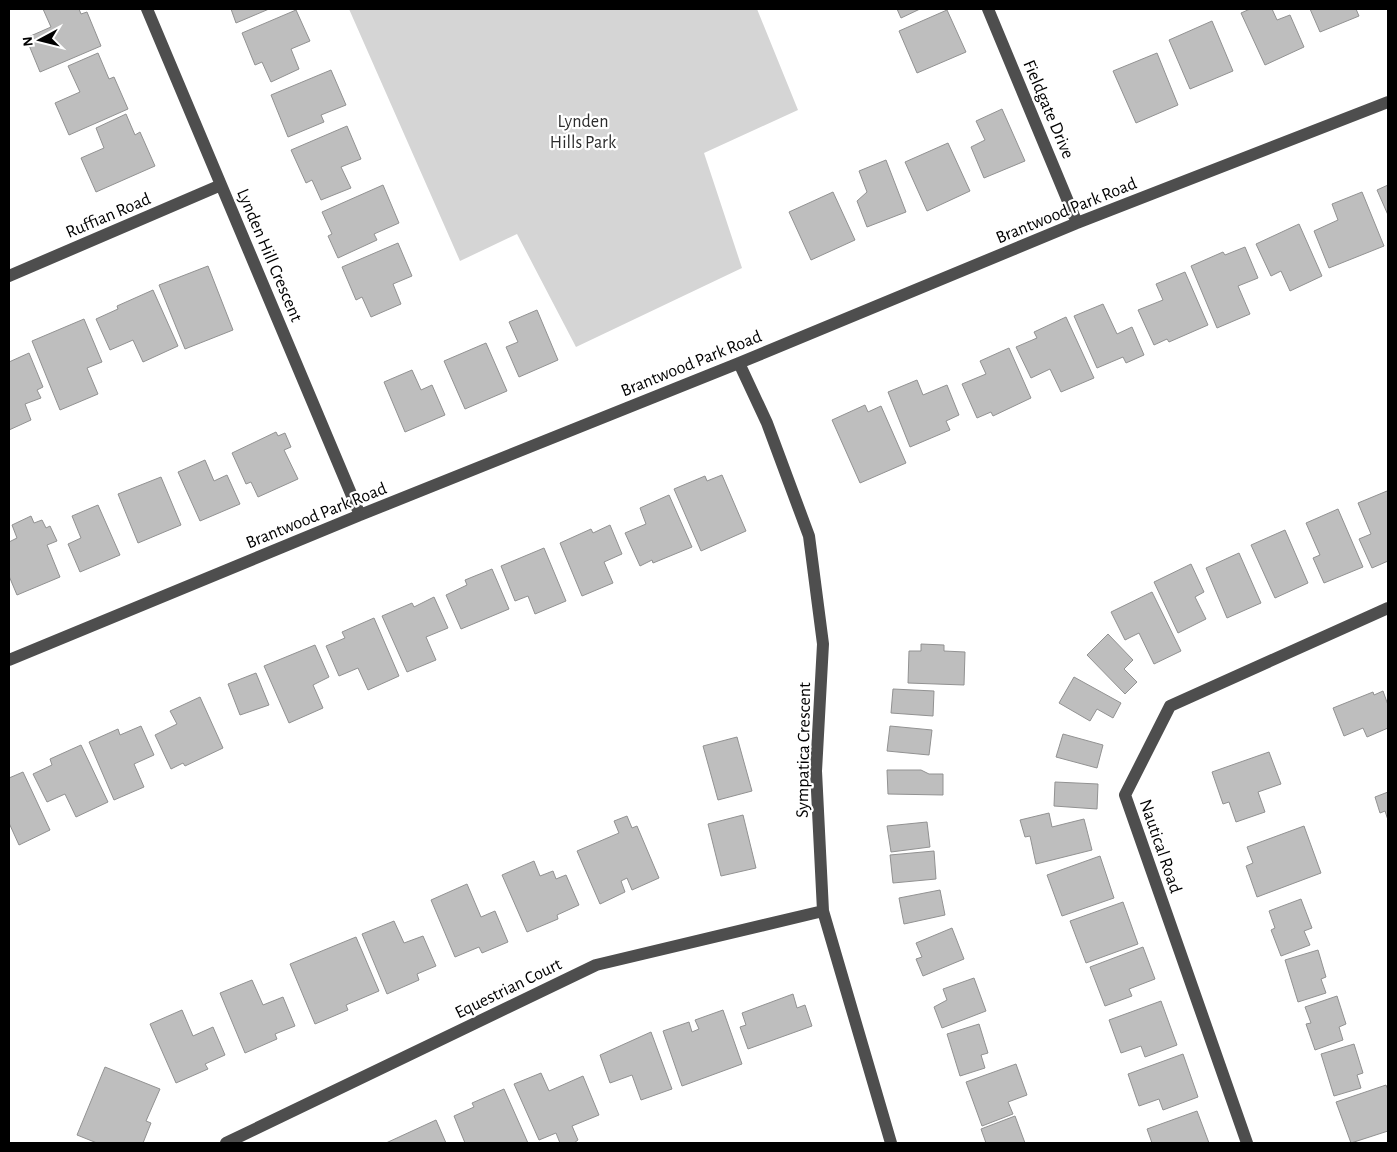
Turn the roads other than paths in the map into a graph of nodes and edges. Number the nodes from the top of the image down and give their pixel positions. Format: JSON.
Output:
{"nodes":[{"id":1,"x":147,"y":9,"type":"edge"},
{"id":2,"x":988,"y":9,"type":"edge"},
{"id":3,"x":1388,"y":102,"type":"edge"},
{"id":4,"x":221,"y":185,"type":"junction"},
{"id":5,"x":1077,"y":223,"type":"junction"},
{"id":6,"x":9,"y":276,"type":"edge"},
{"id":7,"x":738,"y":363,"type":"junction"},
{"id":8,"x":360,"y":515,"type":"junction"},
{"id":9,"x":1388,"y":608,"type":"edge"},
{"id":10,"x":9,"y":660,"type":"edge"},
{"id":11,"x":823,"y":911,"type":"junction"},
{"id":12,"x":226,"y":1143,"type":"edge"},
{"id":13,"x":891,"y":1143,"type":"edge"},
{"id":14,"x":1247,"y":1143,"type":"edge"}],
"edges":[{"from":1,"to":4,"type":"street","name":"Lynden Hill Crescent"},
{"from":2,"to":5,"type":"street","name":"Fieldgate Drive"},
{"from":3,"to":5,"type":"street","name":"Brantwood Park Road"},
{"from":4,"to":6,"type":"street","name":"Ruffian Road"},
{"from":4,"to":8,"type":"street","name":"Lynden Hill Crescent"},
{"from":5,"to":7,"type":"street","name":"Brantwood Park Road"},
{"from":7,"to":8,"type":"street","name":"Brantwood Park Road"},
{"from":7,"to":11,"type":"street","name":"Sympatica Crescent"},
{"from":8,"to":10,"type":"street","name":"Brantwood Park Road"},
{"from":9,"to":14,"type":"street","name":"Nautical Road"},
{"from":11,"to":12,"type":"street","name":"Equestrian Court"},
{"from":11,"to":13,"type":"street","name":"Sympatica Crescent"}]}
